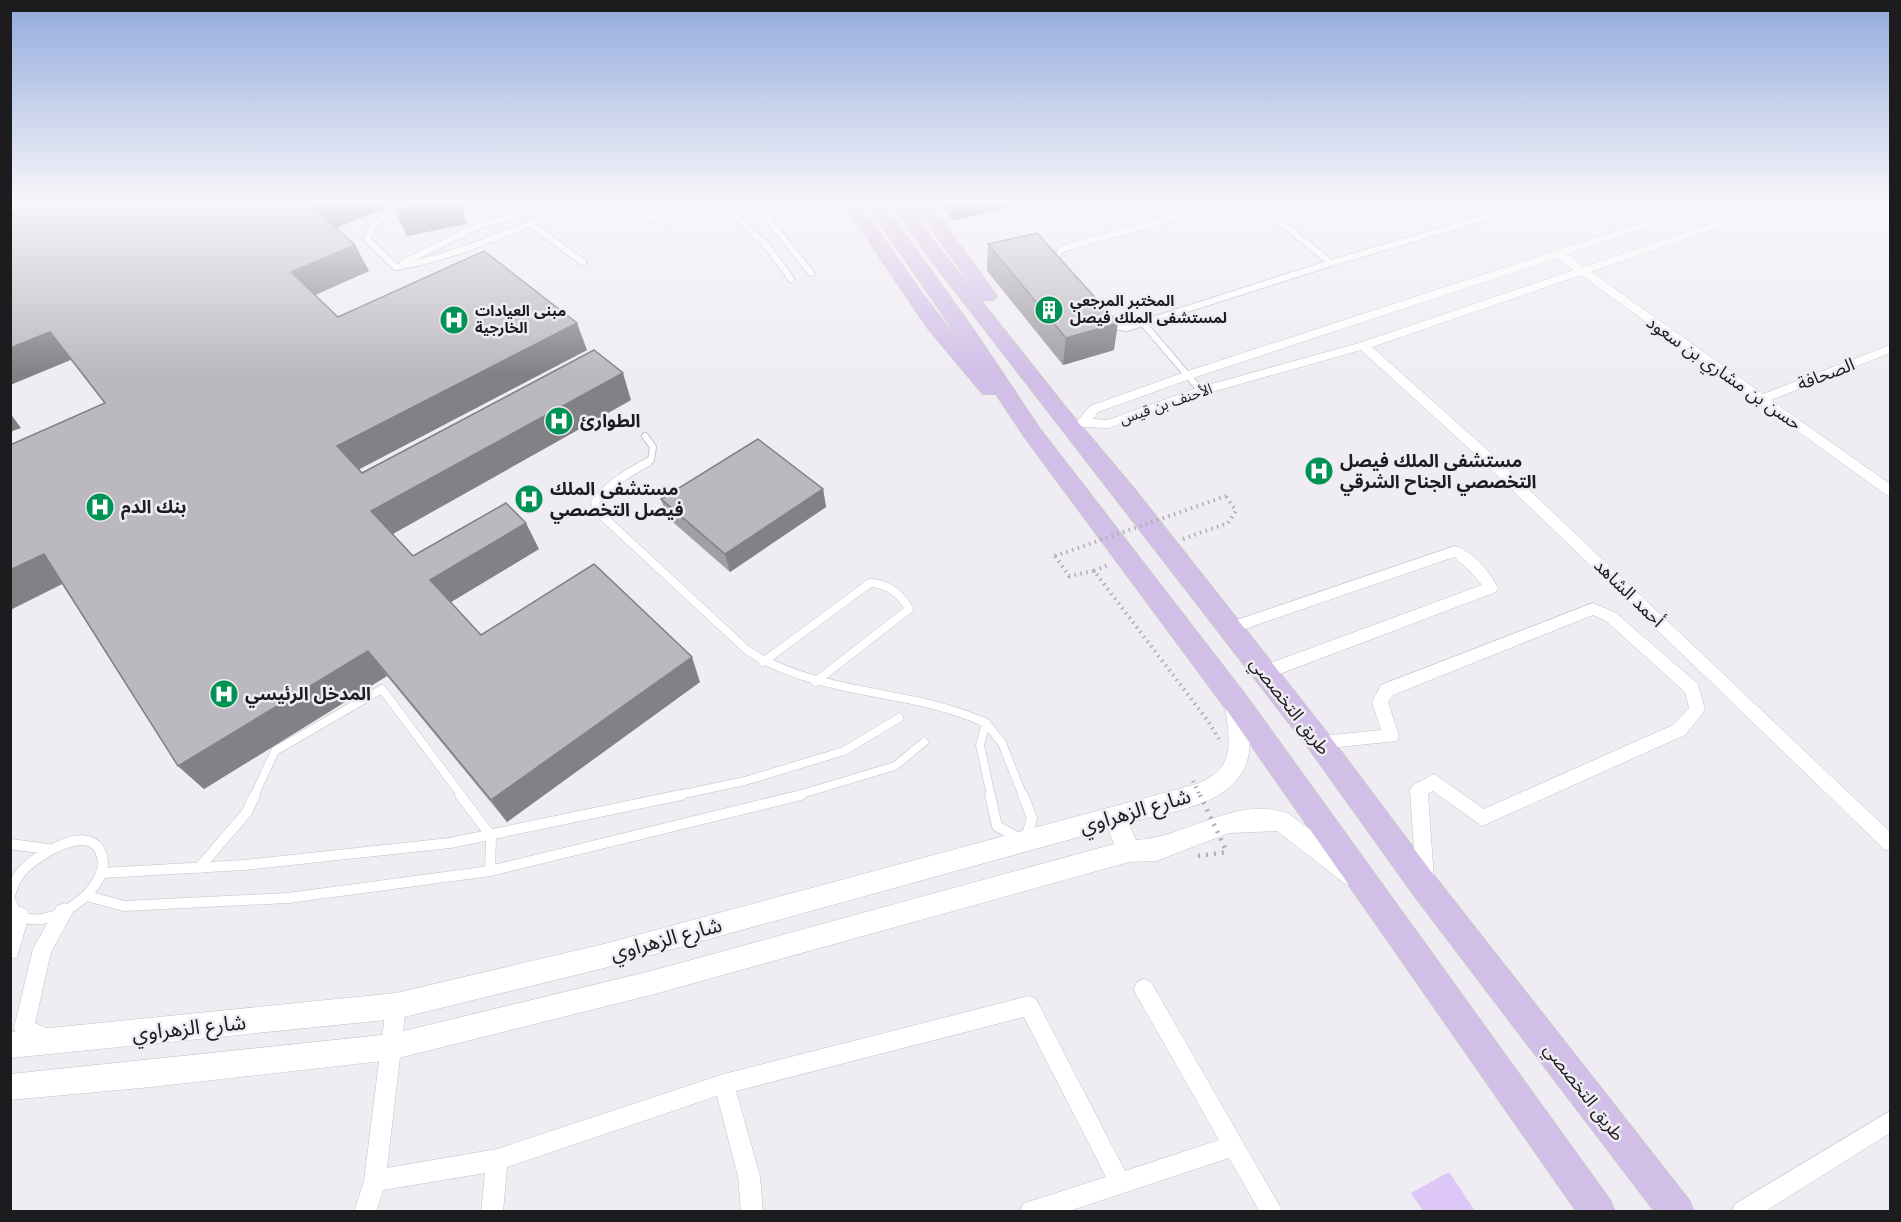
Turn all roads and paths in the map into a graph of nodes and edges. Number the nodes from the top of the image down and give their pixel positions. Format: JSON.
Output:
{"nodes":[{"id":1,"x":389,"y":260,"type":"edge"},
{"id":2,"x":410,"y":260,"type":"edge"},
{"id":3,"x":428,"y":260,"type":"edge"},
{"id":4,"x":580,"y":260,"type":"edge"},
{"id":5,"x":777,"y":260,"type":"edge"},
{"id":6,"x":801,"y":260,"type":"edge"},
{"id":7,"x":890,"y":260,"type":"edge"},
{"id":8,"x":914,"y":260,"type":"edge"},
{"id":9,"x":941,"y":260,"type":"edge"},
{"id":10,"x":961,"y":260,"type":"edge"},
{"id":11,"x":1056,"y":260,"type":"edge"},
{"id":12,"x":1327,"y":260,"type":"edge"},
{"id":13,"x":1341,"y":260,"type":"edge"},
{"id":14,"x":1541,"y":260,"type":"edge"},
{"id":15,"x":1566,"y":260,"type":"edge"},
{"id":16,"x":1616,"y":260,"type":"edge"},
{"id":17,"x":583,"y":262,"type":"dead end"},
{"id":18,"x":1331,"y":263,"type":"junction"},
{"id":19,"x":396,"y":267,"type":"junction"},
{"id":20,"x":1064,"y":271,"type":"edge"},
{"id":21,"x":1581,"y":272,"type":"junction"},
{"id":22,"x":811,"y":273,"type":"dead end"},
{"id":23,"x":791,"y":279,"type":"dead end"},
{"id":24,"x":1107,"y":324,"type":"edge"},
{"id":25,"x":1143,"y":324,"type":"junction"},
{"id":26,"x":1363,"y":346,"type":"junction"},
{"id":27,"x":1890,"y":349,"type":"edge"},
{"id":28,"x":1189,"y":375,"type":"junction"},
{"id":29,"x":1201,"y":391,"type":"junction"},
{"id":30,"x":1761,"y":399,"type":"junction"},
{"id":31,"x":1071,"y":418,"type":"junction"},
{"id":32,"x":1033,"y":434,"type":"junction"},
{"id":33,"x":645,"y":436,"type":"dead end"},
{"id":34,"x":1890,"y":491,"type":"edge"},
{"id":35,"x":1165,"y":545,"type":"junction"},
{"id":36,"x":1230,"y":628,"type":"junction"},
{"id":37,"x":764,"y":662,"type":"junction"},
{"id":38,"x":1263,"y":673,"type":"junction"},
{"id":39,"x":815,"y":682,"type":"junction"},
{"id":40,"x":1235,"y":701,"type":"junction"},
{"id":41,"x":899,"y":718,"type":"dead end"},
{"id":42,"x":986,"y":723,"type":"junction"},
{"id":43,"x":924,"y":742,"type":"dead end"},
{"id":44,"x":1319,"y":742,"type":"junction"},
{"id":45,"x":1224,"y":747,"type":"dead end"},
{"id":46,"x":1199,"y":776,"type":"dead end"},
{"id":47,"x":1114,"y":818,"type":"junction"},
{"id":48,"x":490,"y":836,"type":"junction"},
{"id":49,"x":1025,"y":842,"type":"junction"},
{"id":50,"x":1890,"y":843,"type":"edge"},
{"id":51,"x":10,"y":844,"type":"edge"},
{"id":52,"x":48,"y":849,"type":"junction"},
{"id":53,"x":1129,"y":852,"type":"junction"},
{"id":54,"x":1227,"y":852,"type":"dead end"},
{"id":55,"x":199,"y":868,"type":"junction"},
{"id":56,"x":490,"y":871,"type":"junction"},
{"id":57,"x":102,"y":873,"type":"junction"},
{"id":58,"x":1362,"y":883,"type":"junction"},
{"id":59,"x":1426,"y":888,"type":"junction"},
{"id":60,"x":10,"y":895,"type":"edge"},
{"id":61,"x":87,"y":896,"type":"junction"},
{"id":62,"x":13,"y":908,"type":"edge"},
{"id":63,"x":64,"y":912,"type":"junction"},
{"id":64,"x":10,"y":950,"type":"edge"},
{"id":65,"x":1144,"y":989,"type":"dead end"},
{"id":66,"x":396,"y":1006,"type":"junction"},
{"id":67,"x":54,"y":1042,"type":"junction"},
{"id":68,"x":10,"y":1045,"type":"edge"},
{"id":69,"x":391,"y":1047,"type":"junction"},
{"id":70,"x":724,"y":1084,"type":"junction"},
{"id":71,"x":10,"y":1087,"type":"edge"},
{"id":72,"x":1890,"y":1121,"type":"edge"},
{"id":73,"x":1234,"y":1146,"type":"junction"},
{"id":74,"x":497,"y":1160,"type":"junction"},
{"id":75,"x":375,"y":1181,"type":"junction"},
{"id":76,"x":1120,"y":1183,"type":"junction"},
{"id":77,"x":1068,"y":1206,"type":"edge"},
{"id":78,"x":365,"y":1212,"type":"edge"},
{"id":79,"x":492,"y":1212,"type":"edge"},
{"id":80,"x":752,"y":1212,"type":"edge"},
{"id":81,"x":1031,"y":1212,"type":"edge"},
{"id":82,"x":1272,"y":1212,"type":"edge"},
{"id":83,"x":1598,"y":1212,"type":"edge"},
{"id":84,"x":1677,"y":1212,"type":"edge"},
{"id":85,"x":1743,"y":1212,"type":"edge"}],
"edges":[{"from":1,"to":19,"type":"lane"},
{"from":2,"to":19,"type":"lane"},
{"from":3,"to":19,"type":"lane"},
{"from":4,"to":17,"type":"lane"},
{"from":5,"to":23,"type":"lane"},
{"from":6,"to":22,"type":"lane"},
{"from":7,"to":32,"type":"main road"},
{"from":8,"to":32,"type":"main road"},
{"from":9,"to":31,"type":"main road","name":"طريق التخصصي"},
{"from":10,"to":31,"type":"main road"},
{"from":11,"to":20,"type":"lane"},
{"from":12,"to":18,"type":"lane"},
{"from":13,"to":18,"type":"lane"},
{"from":14,"to":28,"type":"street","name":"الأحنف بن قيس"},
{"from":15,"to":21,"type":"street","name":"حسن بن مشاري بن سعود"},
{"from":16,"to":21,"type":"street","name":"الأحنف بن قيس"},
{"from":18,"to":25,"type":"lane"},
{"from":21,"to":26,"type":"street","name":"الأحنف بن قيس"},
{"from":21,"to":30,"type":"street","name":"حسن بن مشاري بن سعود"},
{"from":24,"to":25,"type":"lane"},
{"from":25,"to":28,"type":"lane"},
{"from":26,"to":29,"type":"street","name":"الأحنف بن قيس"},
{"from":26,"to":50,"type":"street","name":"أحمد الشاهد"},
{"from":27,"to":30,"type":"street","name":"الصحافة"},
{"from":28,"to":29,"type":"lane"},
{"from":28,"to":31,"type":"street","name":"الأحنف بن قيس"},
{"from":29,"to":31,"type":"street","name":"الأحنف بن قيس"},
{"from":30,"to":34,"type":"street","name":"حسن بن مشاري بن سعود"},
{"from":31,"to":35,"type":"main road","name":"طريق التخصصي"},
{"from":32,"to":40,"type":"main road"},
{"from":33,"to":37,"type":"lane"},
{"from":35,"to":36,"type":"main road","name":"طريق التخصصي"},
{"from":35,"to":45,"type":"path","bridge":true},
{"from":36,"to":38,"type":"main road","name":"طريق التخصصي"},
{"from":36,"to":38,"type":"street"},
{"from":37,"to":39,"type":"lane"},
{"from":37,"to":39,"type":"lane"},
{"from":38,"to":44,"type":"main road","name":"طريق التخصصي"},
{"from":39,"to":42,"type":"lane"},
{"from":40,"to":47,"type":"street","name":"شارع الزهراوي"},
{"from":40,"to":58,"type":"main road"},
{"from":41,"to":48,"type":"lane"},
{"from":42,"to":49,"type":"lane"},
{"from":42,"to":49,"type":"lane"},
{"from":43,"to":56,"type":"lane"},
{"from":44,"to":59,"type":"main road","name":"طريق التخصصي"},
{"from":44,"to":59,"type":"street"},
{"from":46,"to":54,"type":"path","bridge":true},
{"from":47,"to":49,"type":"street","name":"شارع الزهراوي"},
{"from":47,"to":53,"type":"street"},
{"from":48,"to":55,"type":"lane"},
{"from":48,"to":55,"type":"lane"},
{"from":48,"to":56,"type":"lane"},
{"from":49,"to":66,"type":"street","name":"شارع الزهراوي"},
{"from":51,"to":52,"type":"lane"},
{"from":52,"to":57,"type":"lane"},
{"from":52,"to":60,"type":"lane"},
{"from":53,"to":58,"type":"street"},
{"from":53,"to":69,"type":"street"},
{"from":55,"to":57,"type":"lane"},
{"from":56,"to":61,"type":"lane"},
{"from":57,"to":61,"type":"lane"},
{"from":58,"to":83,"type":"main road"},
{"from":59,"to":84,"type":"main road","name":"طريق التخصصي"},
{"from":61,"to":63,"type":"lane"},
{"from":62,"to":63,"type":"lane"},
{"from":62,"to":64,"type":"street"},
{"from":63,"to":67,"type":"street"},
{"from":65,"to":73,"type":"street"},
{"from":66,"to":67,"type":"street","name":"شارع الزهراوي"},
{"from":66,"to":69,"type":"street"},
{"from":67,"to":68,"type":"street","name":"شارع الزهراوي"},
{"from":69,"to":71,"type":"street"},
{"from":69,"to":75,"type":"street"},
{"from":70,"to":74,"type":"street"},
{"from":70,"to":76,"type":"street"},
{"from":70,"to":80,"type":"street"},
{"from":72,"to":85,"type":"street"},
{"from":73,"to":76,"type":"street"},
{"from":73,"to":82,"type":"street"},
{"from":74,"to":75,"type":"street"},
{"from":74,"to":79,"type":"street"},
{"from":75,"to":78,"type":"street"},
{"from":76,"to":77,"type":"street"},
{"from":77,"to":81,"type":"street"}]}
